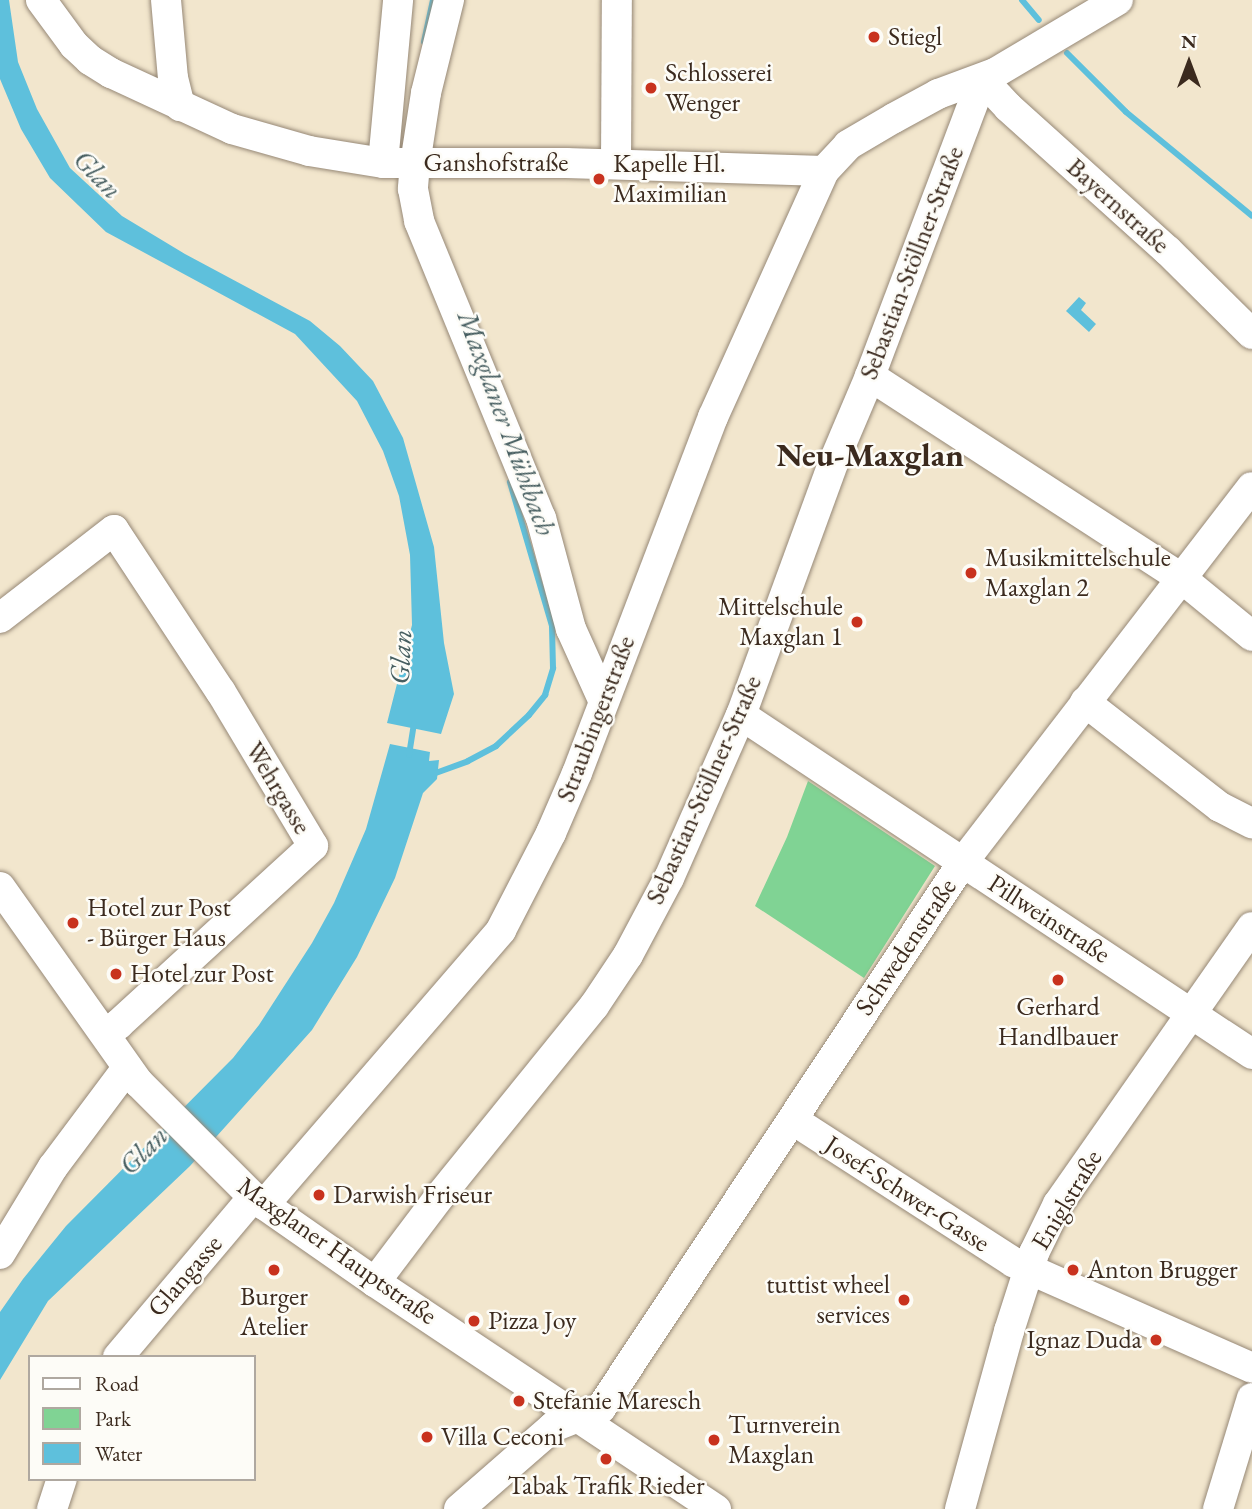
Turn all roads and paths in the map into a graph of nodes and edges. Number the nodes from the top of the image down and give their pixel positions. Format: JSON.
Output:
{"nodes":[{"id":1,"x":41,"y":0,"type":"edge"},
{"id":2,"x":166,"y":0,"type":"edge"},
{"id":3,"x":398,"y":0,"type":"edge"},
{"id":4,"x":449,"y":0,"type":"edge"},
{"id":5,"x":617,"y":0,"type":"edge"},
{"id":6,"x":1118,"y":0,"type":"edge"},
{"id":7,"x":982,"y":79,"type":"junction"},
{"id":8,"x":180,"y":106,"type":"junction"},
{"id":9,"x":399,"y":163,"type":"junction"},
{"id":10,"x":616,"y":164,"type":"junction"},
{"id":11,"x":824,"y":172,"type":"junction"},
{"id":12,"x":1252,"y":334,"type":"edge"},
{"id":13,"x":870,"y":376,"type":"junction"},
{"id":14,"x":1252,"y":487,"type":"edge"},
{"id":15,"x":1180,"y":577,"type":"junction"},
{"id":16,"x":0,"y":618,"type":"edge"},
{"id":17,"x":1252,"y":636,"type":"edge"},
{"id":18,"x":603,"y":700,"type":"junction"},
{"id":19,"x":1085,"y":702,"type":"junction"},
{"id":20,"x":741,"y":715,"type":"junction"},
{"id":21,"x":1252,"y":823,"type":"edge"},
{"id":22,"x":963,"y":862,"type":"junction"},
{"id":23,"x":0,"y":887,"type":"edge"},
{"id":24,"x":1252,"y":927,"type":"edge"},
{"id":25,"x":1192,"y":1012,"type":"junction"},
{"id":26,"x":105,"y":1034,"type":"junction"},
{"id":27,"x":1252,"y":1054,"type":"edge"},
{"id":28,"x":127,"y":1068,"type":"junction"},
{"id":29,"x":793,"y":1121,"type":"junction"},
{"id":30,"x":259,"y":1201,"type":"junction"},
{"id":31,"x":0,"y":1254,"type":"edge"},
{"id":32,"x":1029,"y":1270,"type":"junction"},
{"id":33,"x":375,"y":1282,"type":"junction"},
{"id":34,"x":120,"y":1355,"type":"edge"},
{"id":35,"x":1252,"y":1368,"type":"edge"},
{"id":36,"x":1252,"y":1398,"type":"edge"},
{"id":37,"x":580,"y":1417,"type":"junction"},
{"id":38,"x":61,"y":1481,"type":"edge"},
{"id":39,"x":709,"y":1507,"type":"edge"},
{"id":40,"x":52,"y":1509,"type":"edge"},
{"id":41,"x":459,"y":1509,"type":"edge"},
{"id":42,"x":960,"y":1509,"type":"edge"},
{"id":43,"x":1218,"y":1509,"type":"edge"}],
"edges":[{"from":1,"to":8,"type":"street","name":"Ganshofstraße"},
{"from":2,"to":8,"type":"street"},
{"from":3,"to":9,"type":"street"},
{"from":4,"to":9,"type":"street"},
{"from":5,"to":10,"type":"street"},
{"from":6,"to":7,"type":"street"},
{"from":7,"to":11,"type":"street"},
{"from":7,"to":12,"type":"street","name":"Bayernstraße"},
{"from":7,"to":13,"type":"street","name":"Sebastian-Stöllner-Straße"},
{"from":8,"to":9,"type":"street","name":"Ganshofstraße"},
{"from":9,"to":10,"type":"street","name":"Ganshofstraße"},
{"from":9,"to":18,"type":"street"},
{"from":10,"to":11,"type":"street","name":"Ganshofstraße"},
{"from":11,"to":18,"type":"street","name":"Straubingerstraße"},
{"from":13,"to":15,"type":"street"},
{"from":13,"to":20,"type":"street","name":"Sebastian-Stöllner-Straße"},
{"from":14,"to":15,"type":"street","name":"Schwedenstraße"},
{"from":15,"to":17,"type":"street"},
{"from":15,"to":19,"type":"street","name":"Schwedenstraße"},
{"from":16,"to":26,"type":"street","name":"Wehrgasse"},
{"from":18,"to":30,"type":"street","name":"Straubingerstraße"},
{"from":19,"to":21,"type":"street"},
{"from":19,"to":22,"type":"street","name":"Schwedenstraße"},
{"from":20,"to":22,"type":"street","name":"Pillweinstraße"},
{"from":20,"to":33,"type":"street","name":"Sebastian-Stöllner-Straße"},
{"from":22,"to":25,"type":"street","name":"Pillweinstraße"},
{"from":22,"to":29,"type":"street","name":"Schwedenstraße"},
{"from":23,"to":26,"type":"street","name":"Maxglaner Hauptstraße"},
{"from":24,"to":25,"type":"street","name":"Eniglstraße"},
{"from":25,"to":27,"type":"street","name":"Pillweinstraße"},
{"from":25,"to":32,"type":"street","name":"Eniglstraße"},
{"from":26,"to":28,"type":"street","name":"Maxglaner Hauptstraße"},
{"from":28,"to":30,"type":"street","name":"Maxglaner Hauptstraße"},
{"from":28,"to":31,"type":"street"},
{"from":29,"to":32,"type":"street","name":"Josef-Schwer-Gasse"},
{"from":29,"to":37,"type":"street","name":"Schwedenstraße"},
{"from":30,"to":33,"type":"street","name":"Maxglaner Hauptstraße"},
{"from":30,"to":34,"type":"street","name":"Glangasse"},
{"from":32,"to":35,"type":"street","name":"Josef-Schwer-Gasse"},
{"from":32,"to":42,"type":"street","name":"Eniglstraße"},
{"from":33,"to":37,"type":"street","name":"Maxglaner Hauptstraße"},
{"from":36,"to":43,"type":"street"},
{"from":37,"to":39,"type":"street","name":"Maxglaner Hauptstraße"},
{"from":37,"to":41,"type":"street","name":"Schwedenstraße"},
{"from":38,"to":40,"type":"street"}]}
